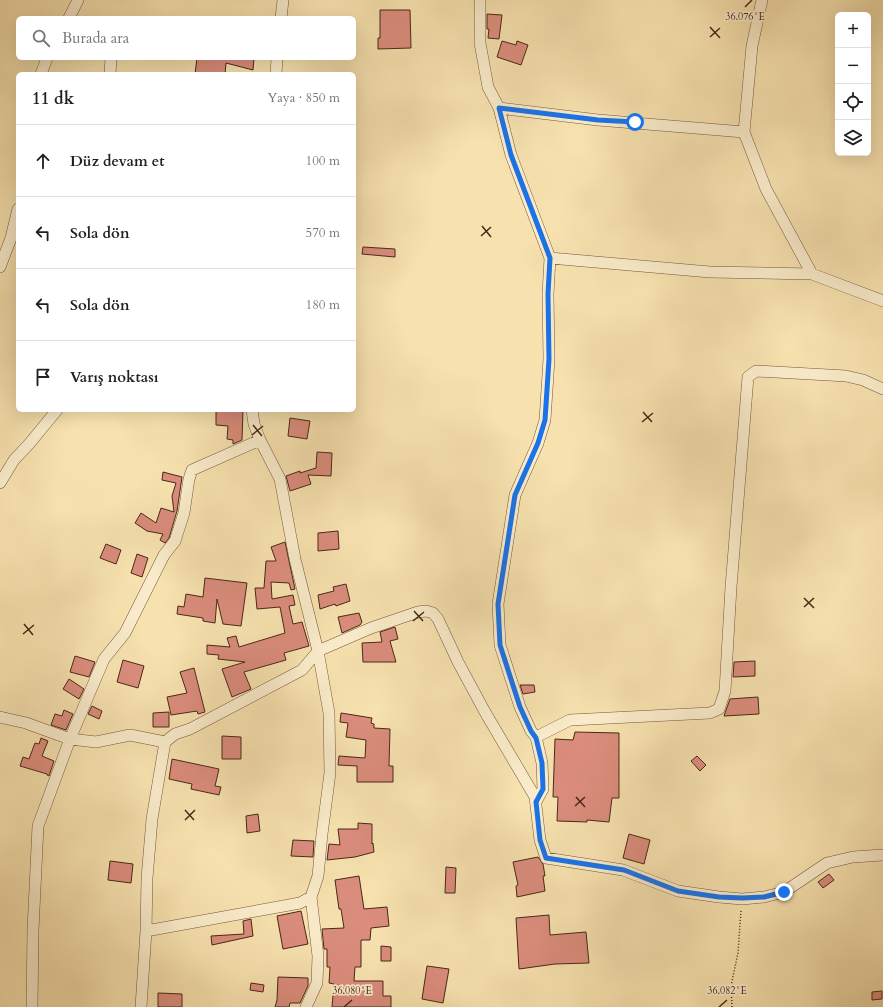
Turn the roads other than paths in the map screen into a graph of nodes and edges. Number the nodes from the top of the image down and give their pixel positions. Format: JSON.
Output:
{"nodes":[{"id":1,"x":78,"y":0,"type":"edge"},
{"id":2,"x":283,"y":0,"type":"edge"},
{"id":3,"x":480,"y":0,"type":"edge"},
{"id":4,"x":762,"y":0,"type":"edge"},
{"id":5,"x":69,"y":16,"type":"edge"},
{"id":6,"x":281,"y":16,"type":"edge"},
{"id":7,"x":46,"y":60,"type":"edge"},
{"id":8,"x":111,"y":60,"type":"edge"},
{"id":9,"x":277,"y":60,"type":"edge"},
{"id":10,"x":42,"y":72,"type":"edge"},
{"id":11,"x":110,"y":72,"type":"edge"},
{"id":12,"x":276,"y":72,"type":"edge"},
{"id":13,"x":499,"y":108,"type":"junction"},
{"id":14,"x":744,"y":132,"type":"junction"},
{"id":15,"x":16,"y":217,"type":"edge"},
{"id":16,"x":550,"y":258,"type":"junction"},
{"id":17,"x":0,"y":268,"type":"edge"},
{"id":18,"x":812,"y":274,"type":"junction"},
{"id":19,"x":883,"y":301,"type":"edge"},
{"id":20,"x":883,"y":389,"type":"edge"},
{"id":21,"x":55,"y":412,"type":"edge"},
{"id":22,"x":252,"y":412,"type":"edge"},
{"id":23,"x":260,"y":440,"type":"junction"},
{"id":24,"x":0,"y":483,"type":"edge"},
{"id":25,"x":318,"y":651,"type":"junction"},
{"id":26,"x":0,"y":717,"type":"edge"},
{"id":27,"x":536,"y":738,"type":"junction"},
{"id":28,"x":70,"y":739,"type":"junction"},
{"id":29,"x":165,"y":742,"type":"junction"},
{"id":30,"x":536,"y":802,"type":"junction"},
{"id":31,"x":883,"y":855,"type":"edge"},
{"id":32,"x":311,"y":897,"type":"junction"},
{"id":33,"x":146,"y":931,"type":"junction"},
{"id":34,"x":32,"y":1007,"type":"edge"},
{"id":35,"x":141,"y":1007,"type":"edge"},
{"id":36,"x":306,"y":1007,"type":"edge"}],
"edges":[{"from":1,"to":5,"type":"street"},
{"from":2,"to":6,"type":"street"},
{"from":3,"to":13,"type":"street"},
{"from":4,"to":14,"type":"street"},
{"from":7,"to":10,"type":"street"},
{"from":8,"to":11,"type":"street"},
{"from":9,"to":12,"type":"street"},
{"from":13,"to":14,"type":"street"},
{"from":13,"to":16,"type":"street"},
{"from":14,"to":18,"type":"street"},
{"from":15,"to":17,"type":"street"},
{"from":16,"to":18,"type":"street"},
{"from":16,"to":27,"type":"street"},
{"from":18,"to":19,"type":"street"},
{"from":20,"to":27,"type":"street"},
{"from":21,"to":24,"type":"street"},
{"from":22,"to":23,"type":"street"},
{"from":23,"to":25,"type":"street"},
{"from":23,"to":28,"type":"street"},
{"from":25,"to":29,"type":"street"},
{"from":25,"to":30,"type":"street"},
{"from":25,"to":32,"type":"street"},
{"from":26,"to":28,"type":"street"},
{"from":27,"to":30,"type":"street"},
{"from":28,"to":29,"type":"street"},
{"from":28,"to":34,"type":"street"},
{"from":29,"to":33,"type":"street"},
{"from":30,"to":31,"type":"street"},
{"from":32,"to":33,"type":"street"},
{"from":32,"to":36,"type":"street"},
{"from":33,"to":35,"type":"street"}]}
